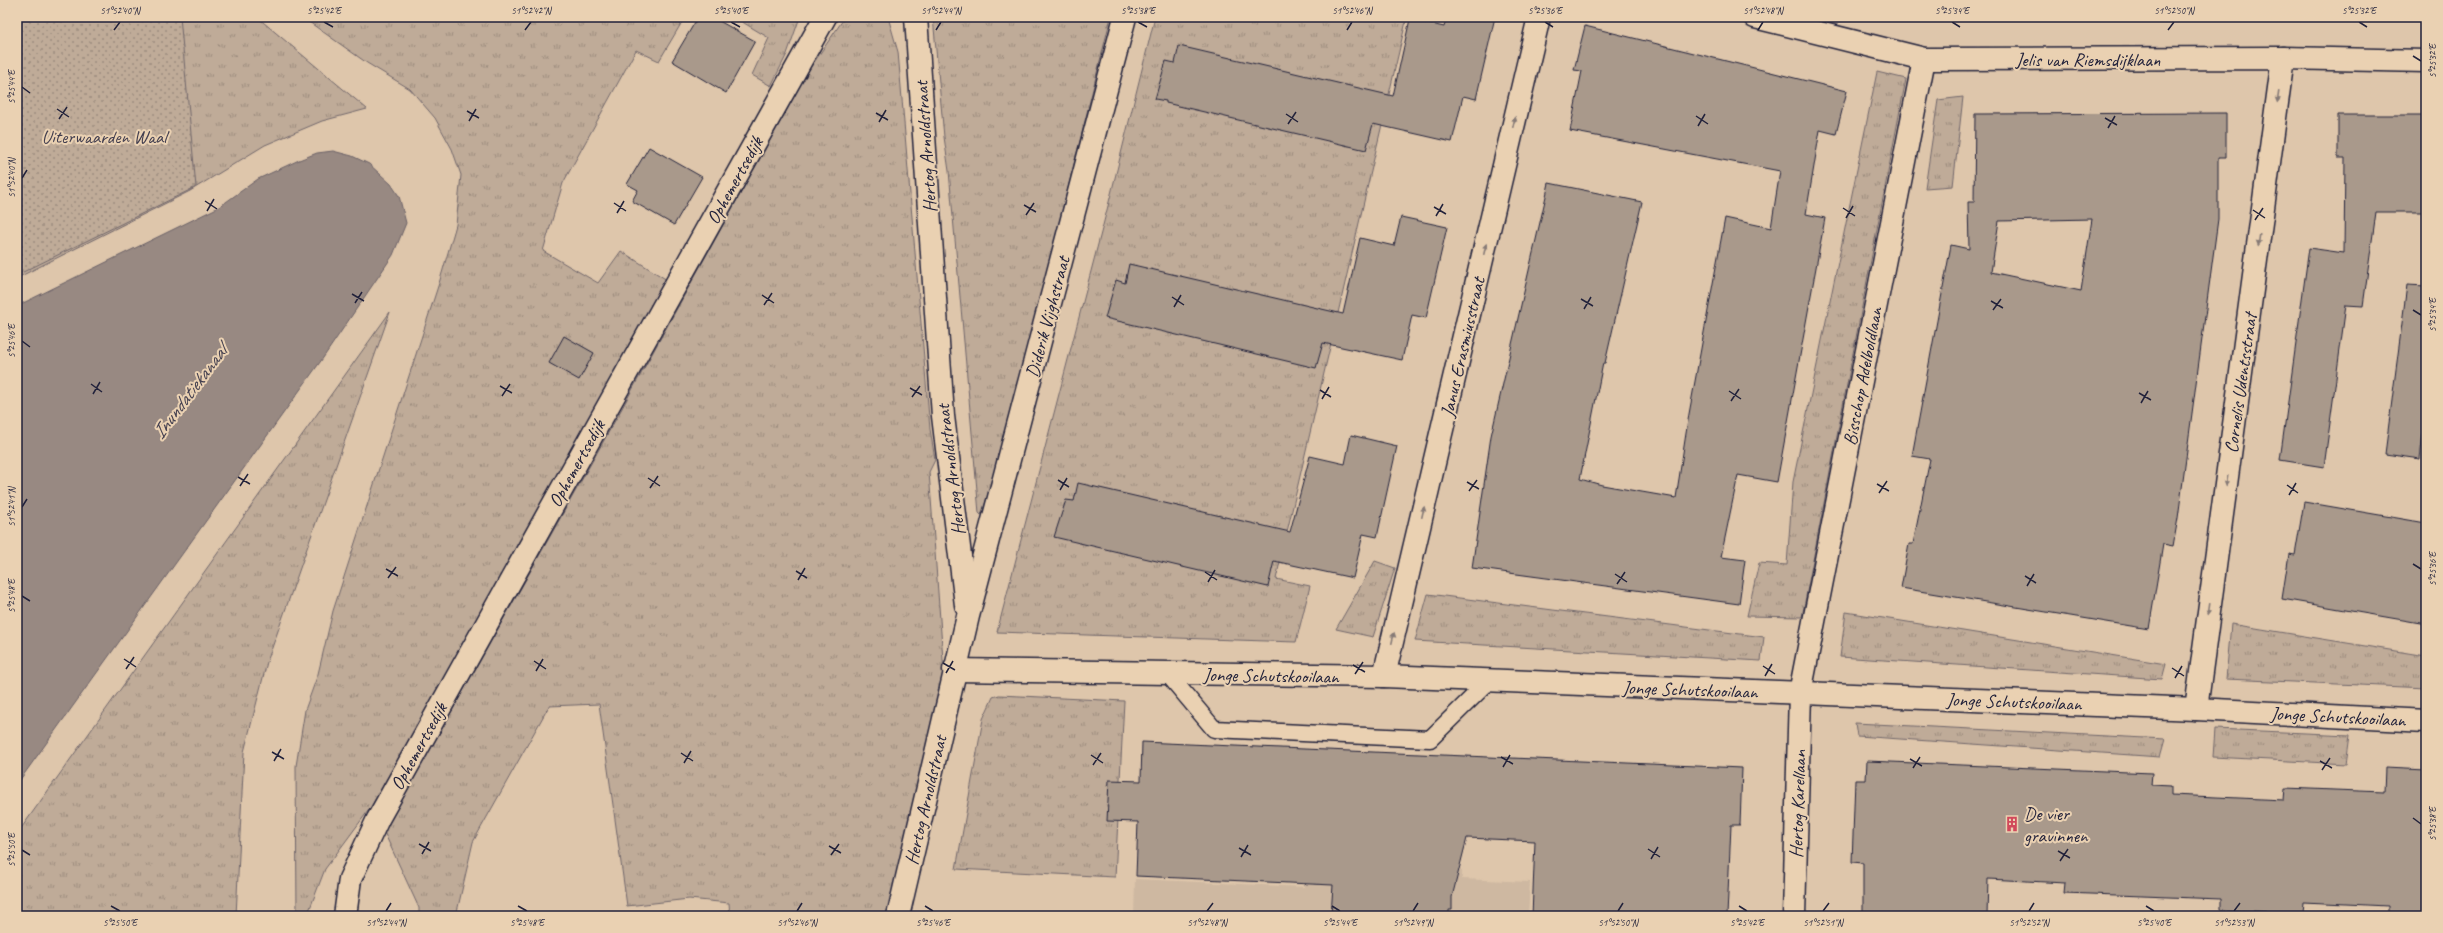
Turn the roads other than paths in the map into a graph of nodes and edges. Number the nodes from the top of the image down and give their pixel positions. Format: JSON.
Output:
{"nodes":[{"id":1,"x":825,"y":17,"type":"edge"},
{"id":2,"x":916,"y":17,"type":"edge"},
{"id":3,"x":1125,"y":17,"type":"edge"},
{"id":4,"x":1539,"y":17,"type":"edge"},
{"id":5,"x":1755,"y":17,"type":"edge"},
{"id":6,"x":2284,"y":58,"type":"junction"},
{"id":7,"x":1924,"y":59,"type":"junction"},
{"id":8,"x":2426,"y":61,"type":"edge"},
{"id":9,"x":968,"y":616,"type":"junction"},
{"id":10,"x":954,"y":670,"type":"junction"},
{"id":11,"x":1167,"y":673,"type":"junction"},
{"id":12,"x":1384,"y":676,"type":"junction"},
{"id":13,"x":1490,"y":680,"type":"junction"},
{"id":14,"x":1800,"y":693,"type":"junction"},
{"id":15,"x":2196,"y":708,"type":"junction"},
{"id":16,"x":2426,"y":721,"type":"edge"},
{"id":17,"x":345,"y":916,"type":"edge"},
{"id":18,"x":898,"y":916,"type":"edge"},
{"id":19,"x":1794,"y":916,"type":"edge"}],
"edges":[{"from":1,"to":17,"type":"street","name":"Ophemertsedijk"},
{"from":2,"to":9,"type":"street","name":"Hertog Arnoldstraat"},
{"from":3,"to":9,"type":"street","name":"Diderik Vijghstraat"},
{"from":12,"to":4,"type":"street","name":"Janus Erasmiusstraat","one_way":true},
{"from":5,"to":7,"type":"street","name":"Jelis van Riemsdijklaan"},
{"from":6,"to":7,"type":"street","name":"Jelis van Riemsdijklaan"},
{"from":6,"to":8,"type":"street","name":"Jelis van Riemsdijklaan"},
{"from":6,"to":15,"type":"street","name":"Cornelis Udentsstraat","one_way":true},
{"from":7,"to":14,"type":"street","name":"Bisschop Adelboldlaan"},
{"from":9,"to":10,"type":"street","name":"Hertog Arnoldstraat"},
{"from":10,"to":11,"type":"street","name":"Jonge Schutskooilaan"},
{"from":10,"to":18,"type":"street","name":"Hertog Arnoldstraat"},
{"from":11,"to":12,"type":"street","name":"Jonge Schutskooilaan"},
{"from":11,"to":13,"type":"lane"},
{"from":12,"to":13,"type":"street","name":"Jonge Schutskooilaan"},
{"from":13,"to":14,"type":"street","name":"Jonge Schutskooilaan"},
{"from":14,"to":15,"type":"street","name":"Jonge Schutskooilaan"},
{"from":14,"to":19,"type":"street","name":"Hertog Karellaan"},
{"from":15,"to":16,"type":"street","name":"Jonge Schutskooilaan"}]}
